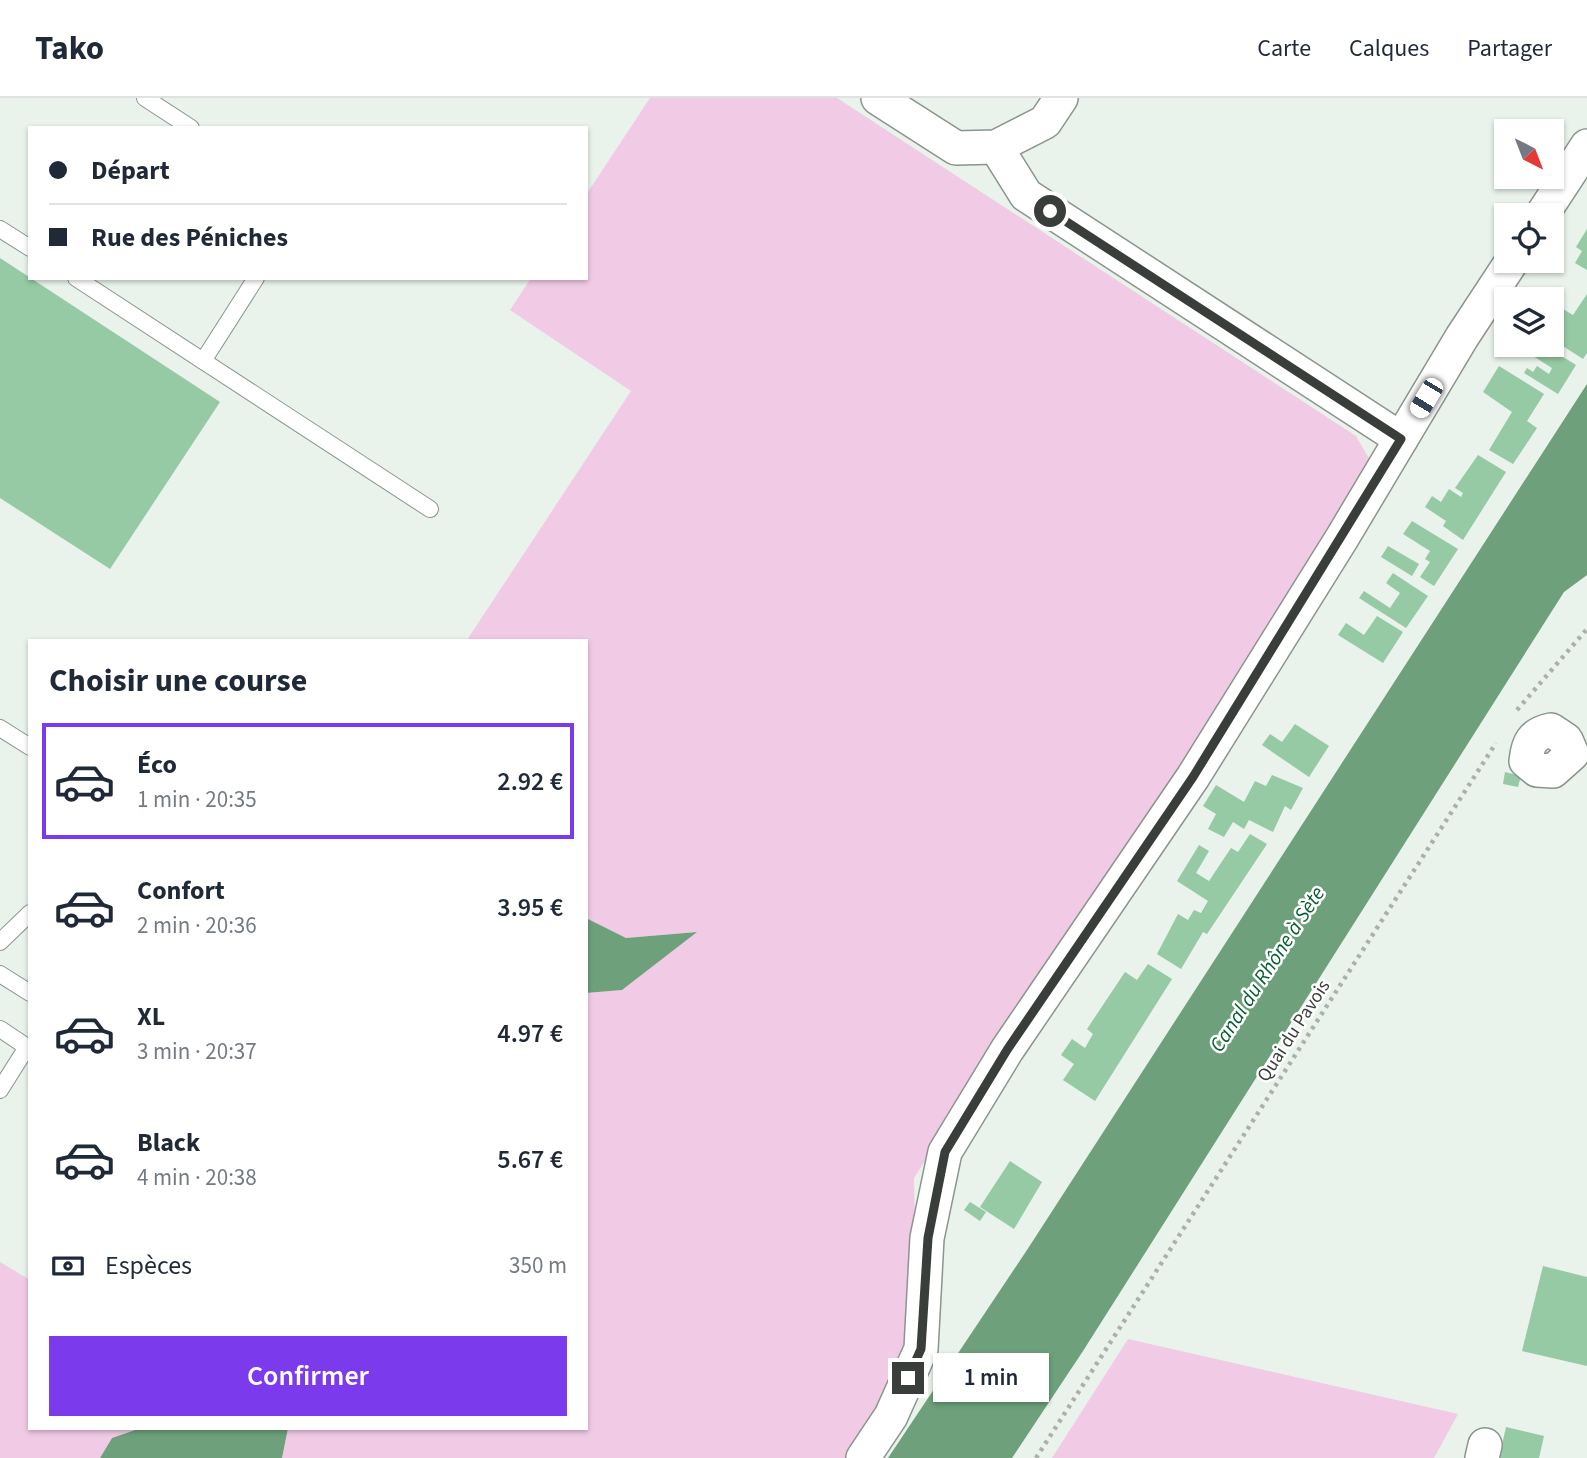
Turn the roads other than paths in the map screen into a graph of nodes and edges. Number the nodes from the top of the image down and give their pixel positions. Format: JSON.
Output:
{"nodes":[{"id":1,"x":145,"y":98,"type":"edge"},
{"id":2,"x":878,"y":98,"type":"edge"},
{"id":3,"x":1061,"y":98,"type":"edge"},
{"id":4,"x":188,"y":126,"type":"edge"},
{"id":5,"x":1587,"y":146,"type":"edge"},
{"id":6,"x":996,"y":147,"type":"junction"},
{"id":7,"x":1550,"y":203,"type":"edge"},
{"id":8,"x":0,"y":229,"type":"edge"},
{"id":9,"x":28,"y":247,"type":"edge"},
{"id":10,"x":1504,"y":273,"type":"edge"},
{"id":11,"x":79,"y":280,"type":"edge"},
{"id":12,"x":255,"y":280,"type":"edge"},
{"id":13,"x":203,"y":361,"type":"junction"},
{"id":14,"x":1401,"y":439,"type":"junction"},
{"id":15,"x":430,"y":509,"type":"dead end"},
{"id":16,"x":0,"y":728,"type":"edge"},
{"id":17,"x":28,"y":746,"type":"edge"},
{"id":18,"x":28,"y":916,"type":"edge"},
{"id":19,"x":0,"y":942,"type":"edge"},
{"id":20,"x":0,"y":974,"type":"edge"},
{"id":21,"x":28,"y":992,"type":"edge"},
{"id":22,"x":0,"y":1029,"type":"edge"},
{"id":23,"x":0,"y":1090,"type":"edge"},
{"id":24,"x":863,"y":1458,"type":"edge"}],
"edges":[{"from":1,"to":4,"type":"lane"},
{"from":2,"to":6,"type":"street"},
{"from":3,"to":6,"type":"street"},
{"from":5,"to":7,"type":"street"},
{"from":6,"to":14,"type":"street"},
{"from":8,"to":9,"type":"lane"},
{"from":10,"to":14,"type":"street"},
{"from":11,"to":13,"type":"lane"},
{"from":12,"to":13,"type":"lane"},
{"from":13,"to":15,"type":"lane"},
{"from":14,"to":24,"type":"street"},
{"from":16,"to":17,"type":"lane"},
{"from":18,"to":19,"type":"lane"},
{"from":20,"to":21,"type":"lane"},
{"from":22,"to":23,"type":"lane"}]}
